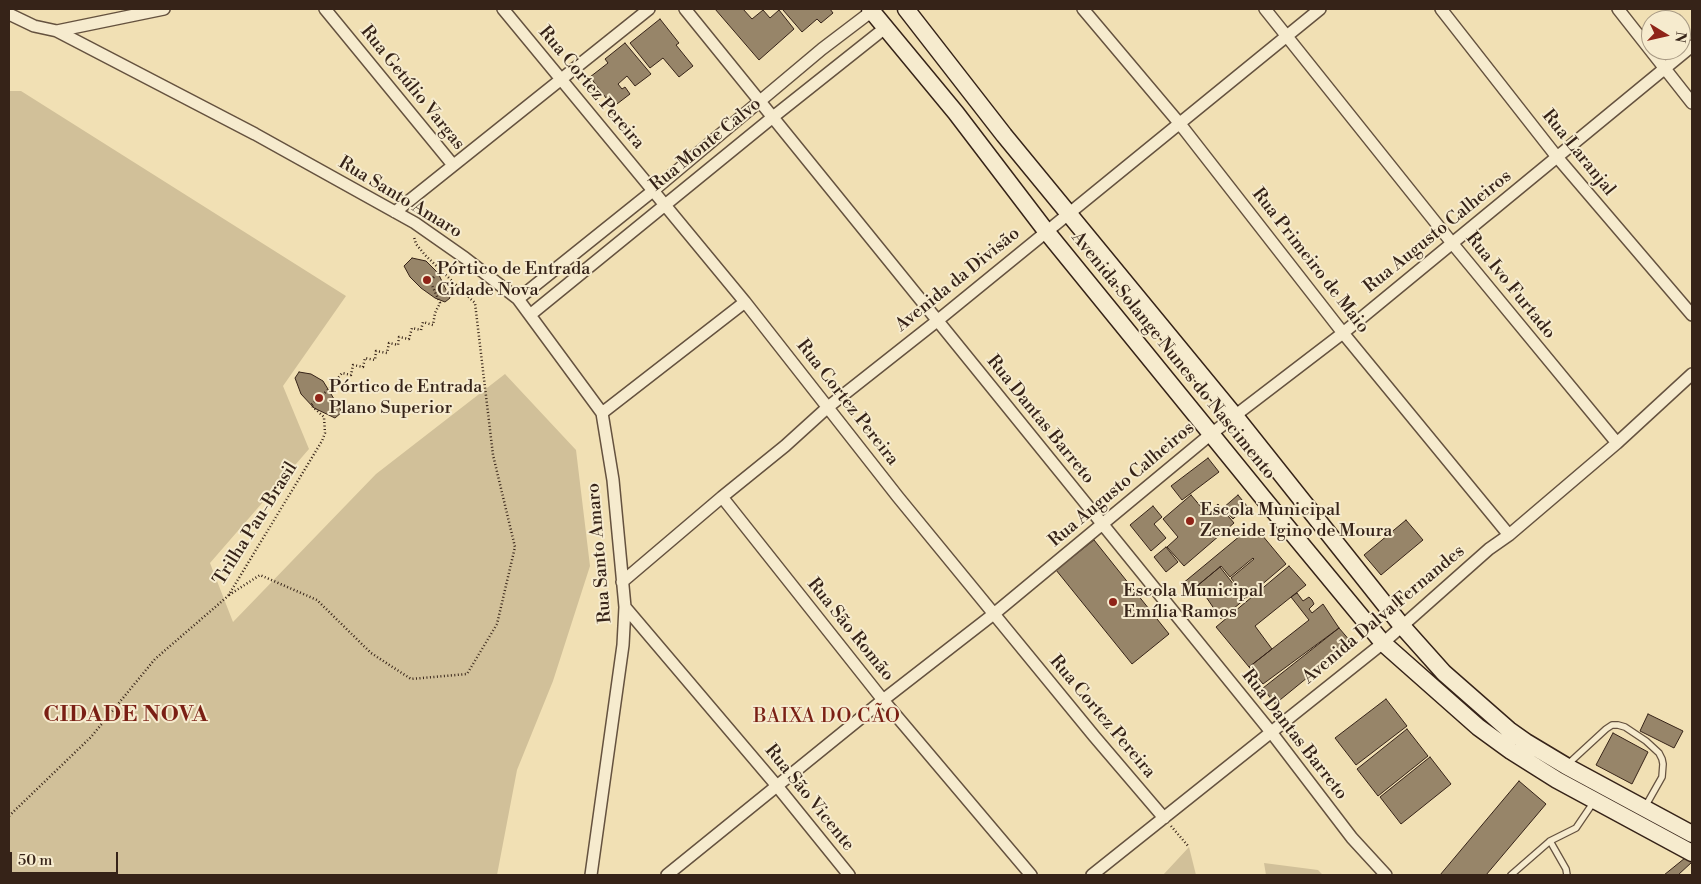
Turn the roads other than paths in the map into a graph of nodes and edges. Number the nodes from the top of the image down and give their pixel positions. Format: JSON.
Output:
{"nodes":[{"id":1,"x":325,"y":9,"type":"edge"},
{"id":2,"x":503,"y":9,"type":"edge"},
{"id":3,"x":649,"y":9,"type":"edge"},
{"id":4,"x":685,"y":9,"type":"edge"},
{"id":5,"x":908,"y":9,"type":"edge"},
{"id":6,"x":1083,"y":9,"type":"edge"},
{"id":7,"x":1265,"y":9,"type":"edge"},
{"id":8,"x":1320,"y":9,"type":"edge"},
{"id":9,"x":1441,"y":9,"type":"edge"},
{"id":10,"x":1618,"y":9,"type":"edge"},
{"id":11,"x":156,"y":10,"type":"edge"},
{"id":12,"x":873,"y":10,"type":"edge"},
{"id":13,"x":9,"y":14,"type":"edge"},
{"id":14,"x":885,"y":28,"type":"junction"},
{"id":15,"x":57,"y":31,"type":"junction"},
{"id":16,"x":1286,"y":36,"type":"junction"},
{"id":17,"x":1692,"y":46,"type":"edge"},
{"id":18,"x":1665,"y":69,"type":"junction"},
{"id":19,"x":562,"y":80,"type":"junction"},
{"id":20,"x":761,"y":101,"type":"junction"},
{"id":21,"x":1692,"y":103,"type":"edge"},
{"id":22,"x":773,"y":117,"type":"junction"},
{"id":23,"x":1180,"y":124,"type":"junction"},
{"id":24,"x":1557,"y":157,"type":"junction"},
{"id":25,"x":453,"y":165,"type":"junction"},
{"id":26,"x":654,"y":190,"type":"junction"},
{"id":27,"x":666,"y":204,"type":"junction"},
{"id":28,"x":395,"y":212,"type":"junction"},
{"id":29,"x":1069,"y":212,"type":"junction"},
{"id":30,"x":1046,"y":231,"type":"junction"},
{"id":31,"x":1452,"y":243,"type":"junction"},
{"id":32,"x":518,"y":299,"type":"junction"},
{"id":33,"x":745,"y":302,"type":"junction"},
{"id":34,"x":530,"y":315,"type":"junction"},
{"id":35,"x":1692,"y":315,"type":"edge"},
{"id":36,"x":937,"y":321,"type":"junction"},
{"id":37,"x":1343,"y":333,"type":"junction"},
{"id":38,"x":1692,"y":374,"type":"edge"},
{"id":39,"x":828,"y":407,"type":"junction"},
{"id":40,"x":602,"y":413,"type":"junction"},
{"id":41,"x":1236,"y":416,"type":"junction"},
{"id":42,"x":1211,"y":434,"type":"junction"},
{"id":43,"x":1617,"y":443,"type":"junction"},
{"id":44,"x":722,"y":496,"type":"junction"},
{"id":45,"x":1102,"y":524,"type":"junction"},
{"id":46,"x":1510,"y":534,"type":"junction"},
{"id":47,"x":622,"y":582,"type":"junction"},
{"id":48,"x":625,"y":607,"type":"junction"},
{"id":49,"x":995,"y":613,"type":"junction"},
{"id":50,"x":1402,"y":626,"type":"junction"},
{"id":51,"x":1383,"y":643,"type":"junction"},
{"id":52,"x":883,"y":700,"type":"junction"},
{"id":53,"x":1271,"y":732,"type":"junction"},
{"id":54,"x":1566,"y":766,"type":"junction"},
{"id":55,"x":1557,"y":780,"type":"junction"},
{"id":56,"x":777,"y":786,"type":"junction"},
{"id":57,"x":1606,"y":788,"type":"junction"},
{"id":58,"x":1594,"y":801,"type":"junction"},
{"id":59,"x":1644,"y":808,"type":"junction"},
{"id":60,"x":1164,"y":818,"type":"junction"},
{"id":61,"x":1692,"y":834,"type":"edge"},
{"id":62,"x":1550,"y":841,"type":"junction"},
{"id":63,"x":1692,"y":853,"type":"edge"},
{"id":64,"x":591,"y":875,"type":"edge"},
{"id":65,"x":669,"y":875,"type":"edge"},
{"id":66,"x":849,"y":875,"type":"edge"},
{"id":67,"x":1032,"y":875,"type":"edge"},
{"id":68,"x":1092,"y":875,"type":"edge"},
{"id":69,"x":1386,"y":875,"type":"edge"},
{"id":70,"x":1511,"y":875,"type":"edge"},
{"id":71,"x":1567,"y":875,"type":"edge"}],
"edges":[{"from":1,"to":25,"type":"street","name":"Rua Getúlio Vargas"},
{"from":2,"to":19,"type":"street","name":"Rua Cortez Pereira"},
{"from":3,"to":19,"type":"street"},
{"from":4,"to":20,"type":"street","name":"Rua Dantas Barreto"},
{"from":5,"to":14,"type":"main road","name":"Rua Monte Calvo"},
{"from":5,"to":29,"type":"main road","name":"Avenida Solange Nunes do Nascimento"},
{"from":6,"to":23,"type":"street","name":"Rua Primeiro de Maio"},
{"from":7,"to":16,"type":"street","name":"Rua Ivo Furtado"},
{"from":8,"to":16,"type":"street","name":"Avenida da Divisão"},
{"from":9,"to":24,"type":"street","name":"Rua Laranjal"},
{"from":10,"to":18,"type":"street"},
{"from":11,"to":15,"type":"street"},
{"from":12,"to":14,"type":"main road","name":"Avenida Solange Nunes do Nascimento"},
{"from":12,"to":20,"type":"street","name":"Rua Monte Calvo"},
{"from":13,"to":15,"type":"street","name":"Rua Santo Amaro"},
{"from":14,"to":22,"type":"street","name":"Rua Monte Calvo"},
{"from":14,"to":30,"type":"main road","name":"Avenida Solange Nunes do Nascimento"},
{"from":15,"to":28,"type":"street","name":"Rua Santo Amaro"},
{"from":16,"to":23,"type":"street","name":"Avenida da Divisão"},
{"from":16,"to":31,"type":"street","name":"Rua Ivo Furtado"},
{"from":17,"to":18,"type":"street","name":"Rua Augusto Calheiros"},
{"from":18,"to":21,"type":"street"},
{"from":18,"to":24,"type":"street","name":"Rua Augusto Calheiros"},
{"from":19,"to":25,"type":"street"},
{"from":19,"to":26,"type":"street","name":"Rua Cortez Pereira"},
{"from":20,"to":22,"type":"street","name":"Rua Dantas Barreto"},
{"from":20,"to":26,"type":"street","name":"Rua Monte Calvo"},
{"from":22,"to":27,"type":"street","name":"Rua Monte Calvo"},
{"from":22,"to":36,"type":"street","name":"Rua Dantas Barreto"},
{"from":23,"to":29,"type":"street","name":"Avenida da Divisão"},
{"from":23,"to":37,"type":"street","name":"Rua Primeiro de Maio"},
{"from":24,"to":31,"type":"street","name":"Rua Augusto Calheiros"},
{"from":24,"to":35,"type":"street","name":"Rua Laranjal"},
{"from":25,"to":28,"type":"street"},
{"from":26,"to":27,"type":"street","name":"Rua Cortez Pereira"},
{"from":26,"to":32,"type":"street","name":"Rua Monte Calvo"},
{"from":27,"to":33,"type":"street","name":"Rua Cortez Pereira"},
{"from":27,"to":34,"type":"street","name":"Rua Monte Calvo"},
{"from":28,"to":32,"type":"street","name":"Rua Santo Amaro"},
{"from":29,"to":30,"type":"street","name":"Avenida da Divisão"},
{"from":29,"to":41,"type":"main road","name":"Avenida Solange Nunes do Nascimento"},
{"from":30,"to":36,"type":"street","name":"Avenida da Divisão"},
{"from":30,"to":42,"type":"main road","name":"Avenida Solange Nunes do Nascimento"},
{"from":31,"to":37,"type":"street","name":"Rua Augusto Calheiros"},
{"from":31,"to":43,"type":"street","name":"Rua Ivo Furtado"},
{"from":32,"to":34,"type":"street","name":"Rua Santo Amaro"},
{"from":33,"to":39,"type":"street","name":"Rua Cortez Pereira"},
{"from":33,"to":40,"type":"street"},
{"from":34,"to":40,"type":"street","name":"Rua Santo Amaro"},
{"from":36,"to":39,"type":"street","name":"Avenida da Divisão"},
{"from":36,"to":45,"type":"street","name":"Rua Dantas Barreto"},
{"from":37,"to":41,"type":"street","name":"Rua Augusto Calheiros"},
{"from":37,"to":46,"type":"street","name":"Rua Primeiro de Maio"},
{"from":38,"to":43,"type":"street","name":"Avenida Dalva Fernandes"},
{"from":39,"to":44,"type":"street","name":"Avenida da Divisão"},
{"from":39,"to":49,"type":"street","name":"Rua Cortez Pereira"},
{"from":40,"to":47,"type":"street","name":"Rua Santo Amaro"},
{"from":41,"to":42,"type":"street","name":"Rua Augusto Calheiros"},
{"from":41,"to":50,"type":"main road","name":"Avenida Solange Nunes do Nascimento"},
{"from":42,"to":45,"type":"street","name":"Rua Augusto Calheiros"},
{"from":42,"to":51,"type":"main road","name":"Avenida Solange Nunes do Nascimento"},
{"from":43,"to":46,"type":"street","name":"Avenida Dalva Fernandes"},
{"from":44,"to":47,"type":"street","name":"Avenida da Divisão"},
{"from":44,"to":52,"type":"street","name":"Rua São Romão"},
{"from":45,"to":49,"type":"street","name":"Rua Augusto Calheiros"},
{"from":45,"to":53,"type":"street","name":"Rua Dantas Barreto"},
{"from":46,"to":50,"type":"street","name":"Avenida Dalva Fernandes"},
{"from":47,"to":48,"type":"street","name":"Rua Santo Amaro"},
{"from":48,"to":56,"type":"street","name":"Rua São Vicente"},
{"from":48,"to":64,"type":"street","name":"Rua Santo Amaro"},
{"from":49,"to":52,"type":"street","name":"Rua Augusto Calheiros"},
{"from":49,"to":60,"type":"street","name":"Rua Cortez Pereira"},
{"from":50,"to":51,"type":"street","name":"Avenida Dalva Fernandes"},
{"from":50,"to":54,"type":"main road","name":"Avenida Solange Nunes do Nascimento"},
{"from":51,"to":53,"type":"street","name":"Avenida Dalva Fernandes"},
{"from":51,"to":55,"type":"main road","name":"Avenida Solange Nunes do Nascimento"},
{"from":52,"to":56,"type":"street","name":"Rua Augusto Calheiros"},
{"from":52,"to":67,"type":"street","name":"Rua São Romão"},
{"from":53,"to":60,"type":"street","name":"Avenida Dalva Fernandes"},
{"from":53,"to":69,"type":"street","name":"Rua Dantas Barreto"},
{"from":54,"to":55,"type":"lane"},
{"from":54,"to":57,"type":"main road","name":"Avenida Solange Nunes do Nascimento"},
{"from":54,"to":59,"type":"lane"},
{"from":55,"to":58,"type":"main road","name":"Avenida Solange Nunes do Nascimento"},
{"from":56,"to":65,"type":"street","name":"Rua Augusto Calheiros"},
{"from":56,"to":66,"type":"street","name":"Rua São Vicente"},
{"from":57,"to":58,"type":"lane"},
{"from":57,"to":59,"type":"main road","name":"Avenida Solange Nunes do Nascimento"},
{"from":58,"to":62,"type":"lane"},
{"from":58,"to":63,"type":"main road","name":"Avenida Solange Nunes do Nascimento"},
{"from":59,"to":61,"type":"main road","name":"Avenida Solange Nunes do Nascimento"},
{"from":60,"to":68,"type":"street","name":"Avenida Dalva Fernandes"},
{"from":62,"to":70,"type":"lane"},
{"from":62,"to":71,"type":"lane"}]}
